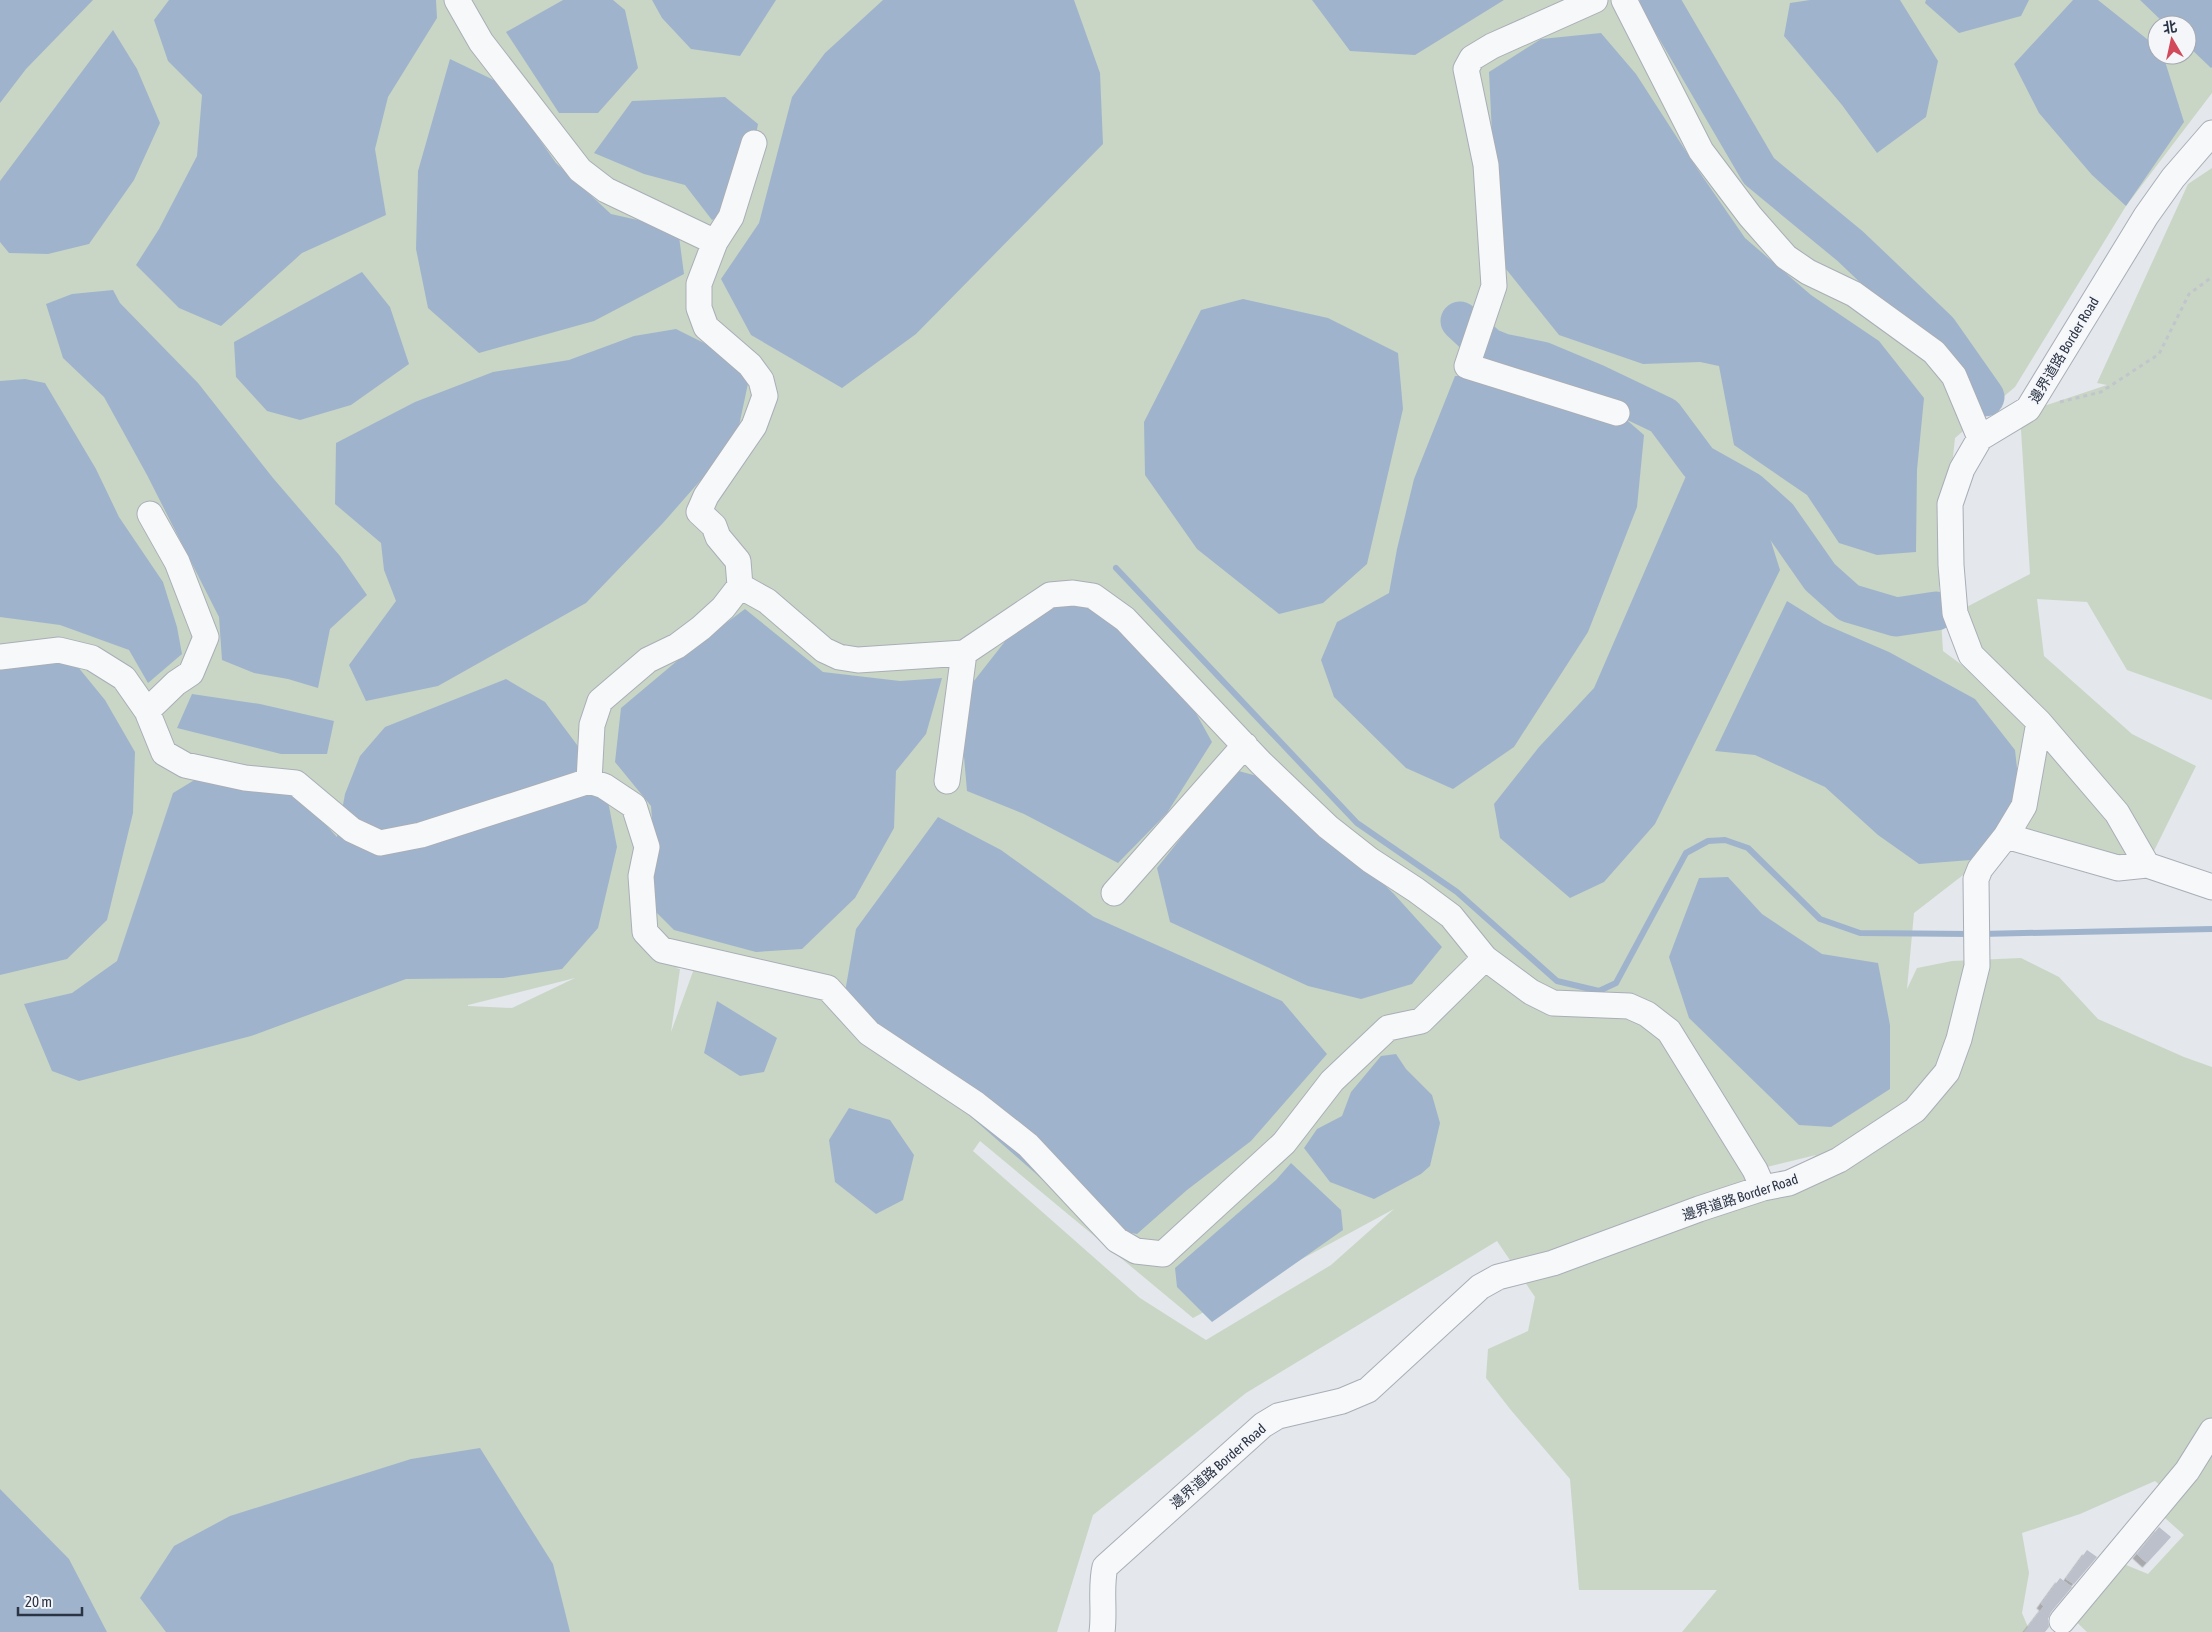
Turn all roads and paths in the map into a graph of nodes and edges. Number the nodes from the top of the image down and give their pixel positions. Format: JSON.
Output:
{"nodes":[{"id":1,"x":457,"y":0,"type":"edge"},
{"id":2,"x":1595,"y":0,"type":"edge"},
{"id":3,"x":1624,"y":0,"type":"edge"},
{"id":4,"x":2212,"y":133,"type":"edge"},
{"id":5,"x":754,"y":143,"type":"dead end"},
{"id":6,"x":715,"y":242,"type":"junction"},
{"id":7,"x":2212,"y":277,"type":"edge"},
{"id":8,"x":2028,"y":409,"type":"junction"},
{"id":9,"x":1617,"y":413,"type":"dead end"},
{"id":10,"x":1980,"y":438,"type":"junction"},
{"id":11,"x":150,"y":514,"type":"dead end"},
{"id":12,"x":740,"y":586,"type":"junction"},
{"id":13,"x":964,"y":653,"type":"junction"},
{"id":14,"x":0,"y":657,"type":"edge"},
{"id":15,"x":147,"y":711,"type":"junction"},
{"id":16,"x":2039,"y":722,"type":"junction"},
{"id":17,"x":1245,"y":745,"type":"junction"},
{"id":18,"x":589,"y":781,"type":"junction"},
{"id":19,"x":947,"y":782,"type":"dead end"},
{"id":20,"x":2006,"y":836,"type":"junction"},
{"id":21,"x":2147,"y":865,"type":"junction"},
{"id":22,"x":2212,"y":887,"type":"edge"},
{"id":23,"x":1114,"y":894,"type":"dead end"},
{"id":24,"x":1485,"y":958,"type":"junction"},
{"id":25,"x":1763,"y":1188,"type":"junction"},
{"id":26,"x":2212,"y":1431,"type":"edge"},
{"id":27,"x":2062,"y":1621,"type":"dead end"},
{"id":28,"x":1102,"y":1632,"type":"edge"}],
"edges":[{"from":1,"to":6,"type":"street"},
{"from":2,"to":9,"type":"street"},
{"from":3,"to":10,"type":"street"},
{"from":4,"to":8,"type":"street","name":"邊界道路 Border Road"},
{"from":5,"to":6,"type":"street"},
{"from":6,"to":12,"type":"street"},
{"from":7,"to":8,"type":"path"},
{"from":8,"to":10,"type":"street","name":"邊界道路 Border Road"},
{"from":10,"to":16,"type":"street","name":"邊界道路 Border Road"},
{"from":11,"to":15,"type":"street"},
{"from":12,"to":13,"type":"street"},
{"from":12,"to":18,"type":"street"},
{"from":13,"to":17,"type":"street"},
{"from":13,"to":19,"type":"street"},
{"from":14,"to":15,"type":"street"},
{"from":15,"to":18,"type":"street"},
{"from":16,"to":20,"type":"street","name":"邊界道路 Border Road"},
{"from":16,"to":21,"type":"street"},
{"from":17,"to":23,"type":"street"},
{"from":17,"to":24,"type":"street"},
{"from":18,"to":24,"type":"street"},
{"from":20,"to":21,"type":"street"},
{"from":20,"to":25,"type":"street","name":"邊界道路 Border Road"},
{"from":21,"to":22,"type":"street"},
{"from":24,"to":25,"type":"street"},
{"from":25,"to":28,"type":"street","name":"邊界道路 Border Road"},
{"from":26,"to":27,"type":"street"}]}
